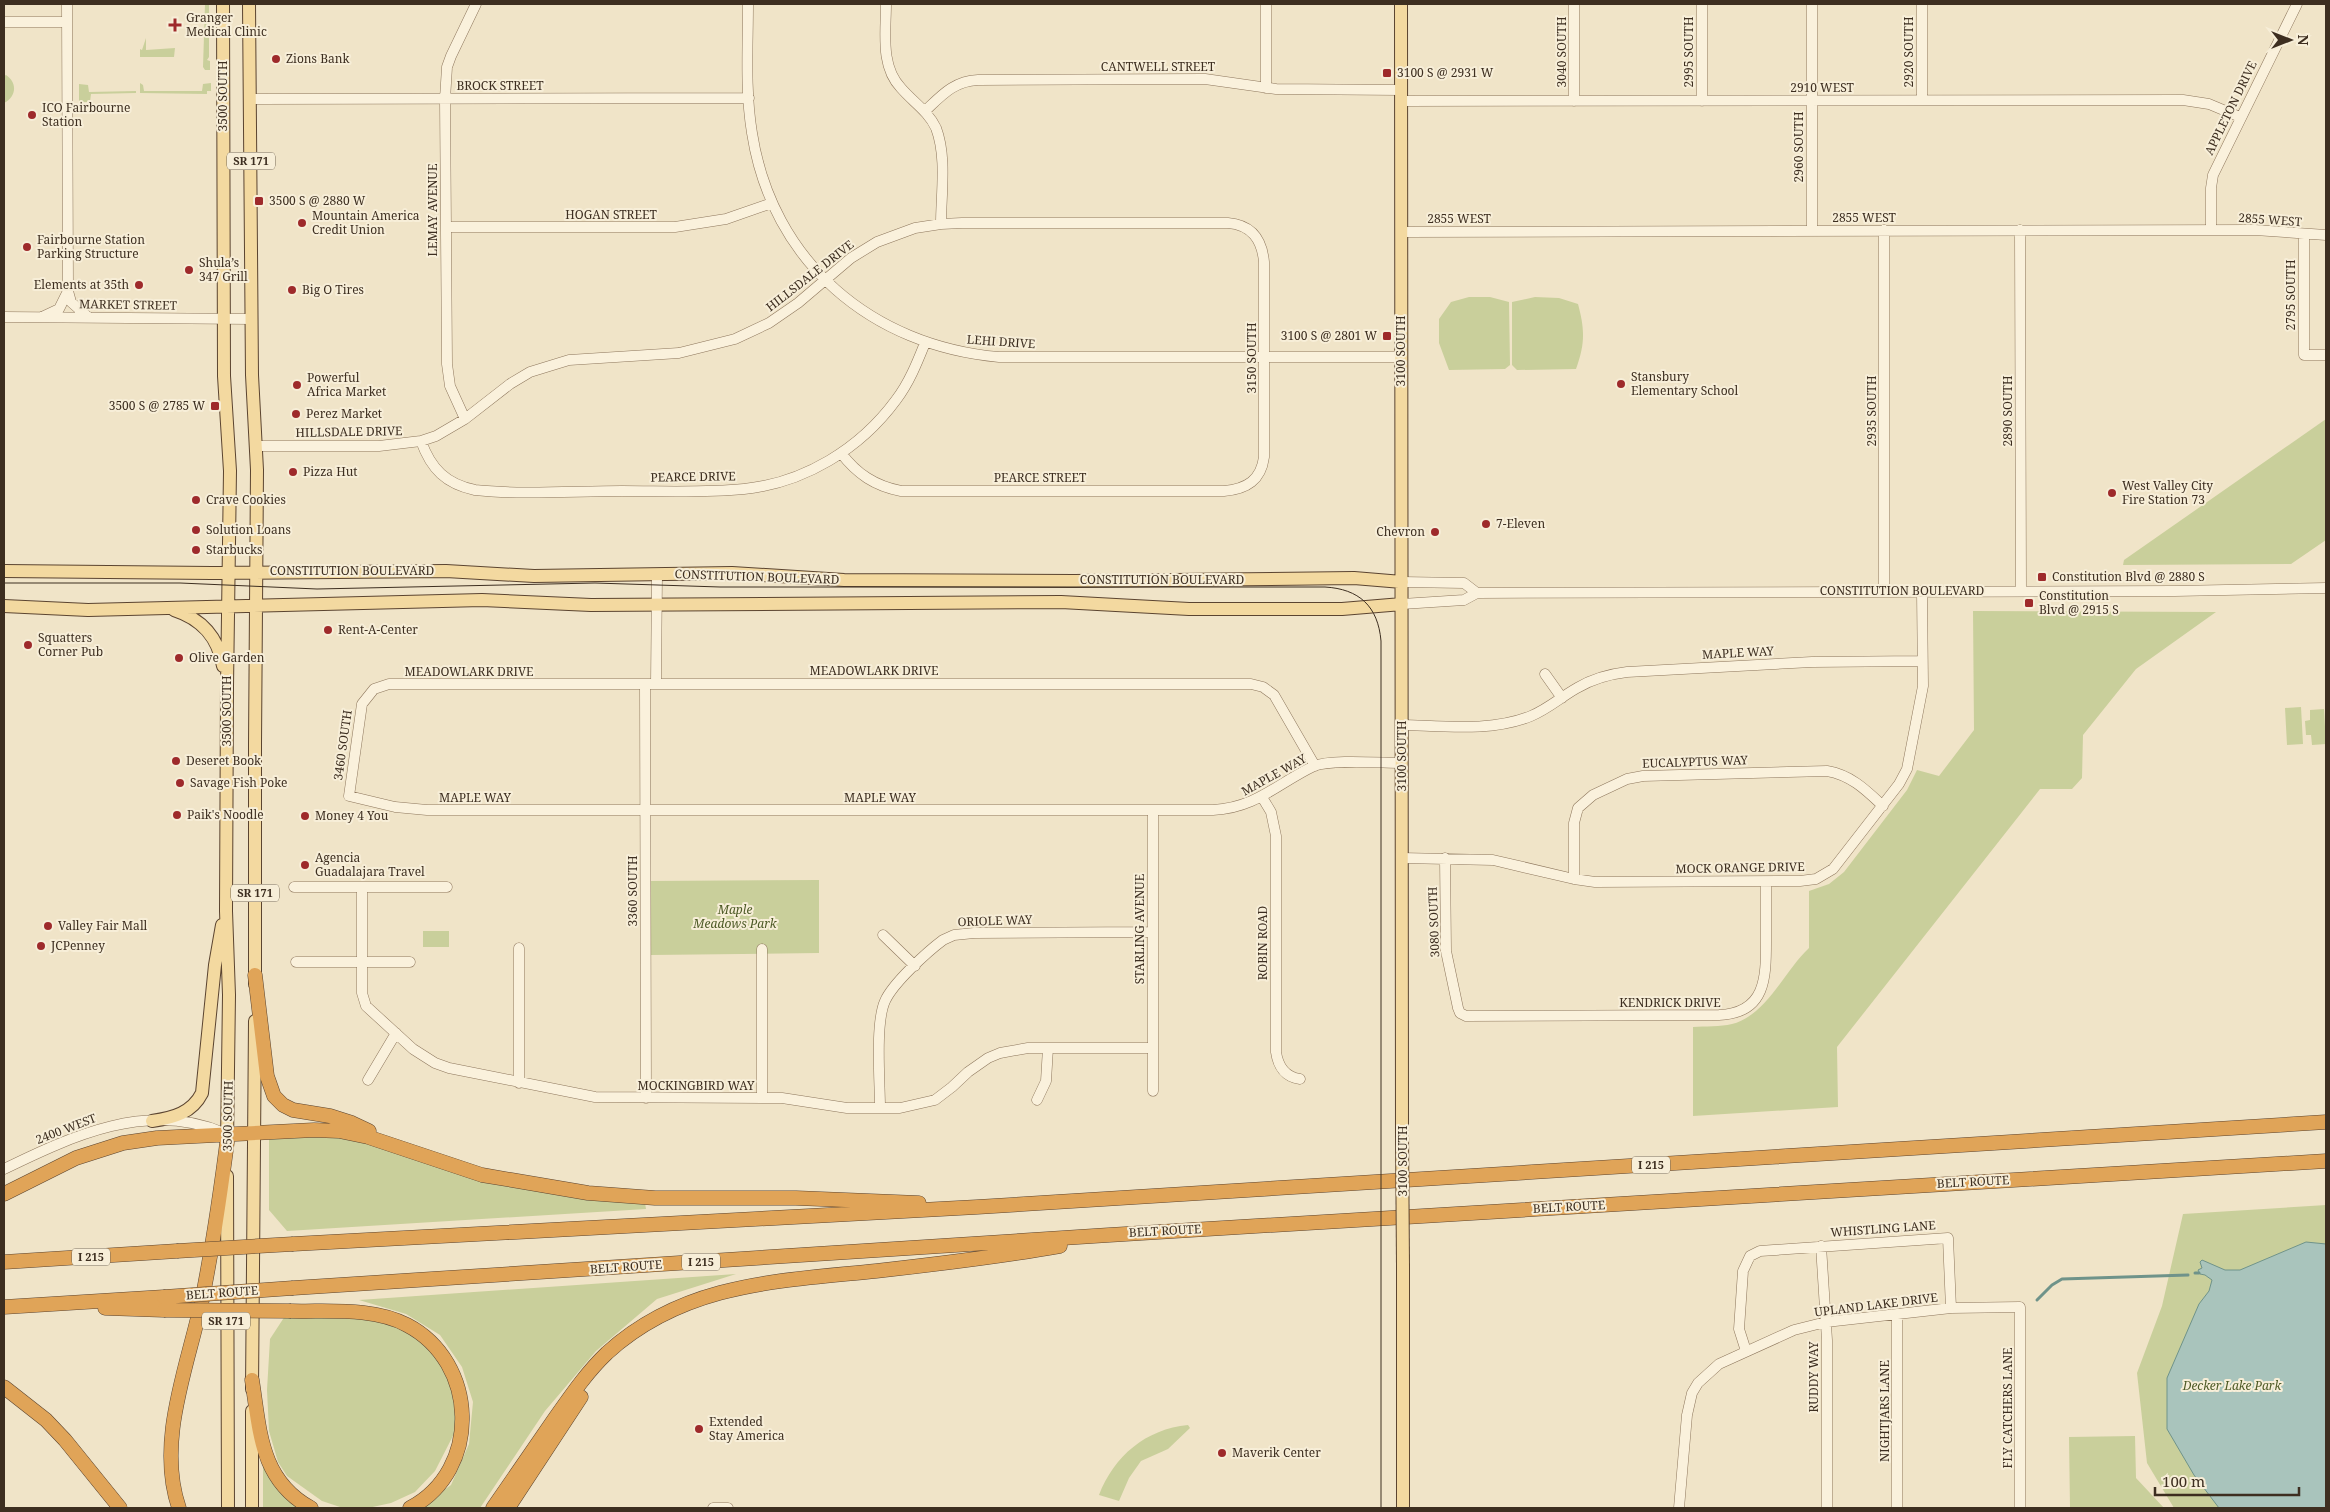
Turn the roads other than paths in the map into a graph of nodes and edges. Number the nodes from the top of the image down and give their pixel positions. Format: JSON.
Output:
{"nodes":[{"id":1,"x":66,"y":4,"type":"edge"},
{"id":2,"x":223,"y":4,"type":"edge"},
{"id":3,"x":249,"y":4,"type":"edge"},
{"id":4,"x":476,"y":4,"type":"edge"},
{"id":5,"x":748,"y":4,"type":"edge"},
{"id":6,"x":886,"y":4,"type":"edge"},
{"id":7,"x":1266,"y":4,"type":"edge"},
{"id":8,"x":1401,"y":4,"type":"edge"},
{"id":9,"x":1574,"y":4,"type":"edge"},
{"id":10,"x":1702,"y":4,"type":"edge"},
{"id":11,"x":1812,"y":4,"type":"edge"},
{"id":12,"x":1922,"y":4,"type":"edge"},
{"id":13,"x":2293,"y":5,"type":"edge"},
{"id":14,"x":4,"y":22,"type":"edge"},
{"id":15,"x":66,"y":22,"type":"junction"},
{"id":16,"x":1266,"y":88,"type":"junction"},
{"id":17,"x":1401,"y":95,"type":"junction"},
{"id":18,"x":749,"y":98,"type":"junction"},
{"id":19,"x":251,"y":99,"type":"junction"},
{"id":20,"x":445,"y":99,"type":"junction"},
{"id":21,"x":1812,"y":100,"type":"junction"},
{"id":22,"x":1922,"y":100,"type":"junction"},
{"id":23,"x":1574,"y":101,"type":"junction"},
{"id":24,"x":1702,"y":101,"type":"junction"},
{"id":25,"x":925,"y":111,"type":"junction"},
{"id":26,"x":2240,"y":117,"type":"junction"},
{"id":27,"x":772,"y":203,"type":"junction"},
{"id":28,"x":941,"y":224,"type":"junction"},
{"id":29,"x":446,"y":227,"type":"junction"},
{"id":30,"x":1812,"y":230,"type":"junction"},
{"id":31,"x":1884,"y":230,"type":"junction"},
{"id":32,"x":2020,"y":230,"type":"junction"},
{"id":33,"x":2210,"y":230,"type":"junction"},
{"id":34,"x":1252,"y":231,"type":"joint"},
{"id":35,"x":1401,"y":232,"type":"junction"},
{"id":36,"x":2304,"y":235,"type":"junction"},
{"id":37,"x":2326,"y":235,"type":"edge"},
{"id":38,"x":826,"y":280,"type":"junction"},
{"id":39,"x":68,"y":291,"type":"junction"},
{"id":40,"x":4,"y":317,"type":"edge"},
{"id":41,"x":42,"y":317,"type":"junction"},
{"id":42,"x":88,"y":317,"type":"junction"},
{"id":43,"x":224,"y":319,"type":"junction"},
{"id":44,"x":252,"y":319,"type":"junction"},
{"id":45,"x":925,"y":343,"type":"junction"},
{"id":46,"x":2326,"y":355,"type":"edge"},
{"id":47,"x":1264,"y":357,"type":"junction"},
{"id":48,"x":1402,"y":357,"type":"junction"},
{"id":49,"x":465,"y":419,"type":"junction"},
{"id":50,"x":421,"y":441,"type":"junction"},
{"id":51,"x":256,"y":446,"type":"junction"},
{"id":52,"x":841,"y":453,"type":"junction"},
{"id":53,"x":1250,"y":484,"type":"joint"},
{"id":54,"x":4,"y":571,"type":"edge"},
{"id":55,"x":256,"y":571,"type":"junction"},
{"id":56,"x":229,"y":572,"type":"junction"},
{"id":57,"x":657,"y":574,"type":"junction"},
{"id":58,"x":1402,"y":582,"type":"junction"},
{"id":59,"x":2326,"y":588,"type":"edge"},
{"id":60,"x":1884,"y":591,"type":"junction"},
{"id":61,"x":1922,"y":591,"type":"junction"},
{"id":62,"x":2021,"y":591,"type":"junction"},
{"id":63,"x":1477,"y":593,"type":"junction"},
{"id":64,"x":657,"y":604,"type":"junction"},
{"id":65,"x":1402,"y":604,"type":"junction"},
{"id":66,"x":256,"y":605,"type":"junction"},
{"id":67,"x":4,"y":606,"type":"edge"},
{"id":68,"x":228,"y":607,"type":"junction"},
{"id":69,"x":166,"y":608,"type":"junction"},
{"id":70,"x":1922,"y":661,"type":"junction"},
{"id":71,"x":1545,"y":674,"type":"dead end"},
{"id":72,"x":389,"y":684,"type":"joint"},
{"id":73,"x":645,"y":684,"type":"junction"},
{"id":74,"x":656,"y":684,"type":"junction"},
{"id":75,"x":227,"y":686,"type":"junction"},
{"id":76,"x":1562,"y":698,"type":"junction"},
{"id":77,"x":1402,"y":725,"type":"junction"},
{"id":78,"x":1402,"y":763,"type":"junction"},
{"id":79,"x":1315,"y":766,"type":"junction"},
{"id":80,"x":349,"y":796,"type":"joint"},
{"id":81,"x":1262,"y":797,"type":"junction"},
{"id":82,"x":1883,"y":806,"type":"junction"},
{"id":83,"x":1153,"y":810,"type":"junction"},
{"id":84,"x":645,"y":811,"type":"junction"},
{"id":85,"x":1402,"y":858,"type":"junction"},
{"id":86,"x":1445,"y":858,"type":"junction"},
{"id":87,"x":1574,"y":879,"type":"junction"},
{"id":88,"x":1766,"y":882,"type":"junction"},
{"id":89,"x":294,"y":887,"type":"dead end"},
{"id":90,"x":362,"y":887,"type":"junction"},
{"id":91,"x":447,"y":887,"type":"dead end"},
{"id":92,"x":226,"y":911,"type":"junction"},
{"id":93,"x":1153,"y":932,"type":"junction"},
{"id":94,"x":883,"y":935,"type":"dead end"},
{"id":95,"x":519,"y":948,"type":"dead end"},
{"id":96,"x":762,"y":949,"type":"dead end"},
{"id":97,"x":296,"y":962,"type":"dead end"},
{"id":98,"x":362,"y":962,"type":"junction"},
{"id":99,"x":410,"y":962,"type":"dead end"},
{"id":100,"x":914,"y":966,"type":"junction"},
{"id":101,"x":255,"y":974,"type":"junction"},
{"id":102,"x":1460,"y":1013,"type":"joint"},
{"id":103,"x":396,"y":1033,"type":"junction"},
{"id":104,"x":1048,"y":1048,"type":"junction"},
{"id":105,"x":1153,"y":1048,"type":"junction"},
{"id":106,"x":1300,"y":1079,"type":"dead end"},
{"id":107,"x":368,"y":1080,"type":"dead end"},
{"id":108,"x":519,"y":1083,"type":"junction"},
{"id":109,"x":1153,"y":1091,"type":"dead end"},
{"id":110,"x":646,"y":1098,"type":"junction"},
{"id":111,"x":762,"y":1098,"type":"junction"},
{"id":112,"x":1037,"y":1100,"type":"dead end"},
{"id":113,"x":880,"y":1108,"type":"junction"},
{"id":114,"x":152,"y":1121,"type":"junction"},
{"id":115,"x":2326,"y":1122,"type":"edge"},
{"id":116,"x":256,"y":1133,"type":"junction"},
{"id":117,"x":228,"y":1134,"type":"junction"},
{"id":118,"x":384,"y":1142,"type":"junction"},
{"id":119,"x":2326,"y":1161,"type":"edge"},
{"id":120,"x":4,"y":1169,"type":"edge"},
{"id":121,"x":4,"y":1194,"type":"edge"},
{"id":122,"x":977,"y":1207,"type":"junction"},
{"id":123,"x":1109,"y":1235,"type":"junction"},
{"id":124,"x":1821,"y":1246,"type":"junction"},
{"id":125,"x":4,"y":1262,"type":"edge"},
{"id":126,"x":709,"y":1296,"type":"junction"},
{"id":127,"x":164,"y":1304,"type":"junction"},
{"id":128,"x":2020,"y":1307,"type":"joint"},
{"id":129,"x":4,"y":1308,"type":"edge"},
{"id":130,"x":1950,"y":1308,"type":"junction"},
{"id":131,"x":1897,"y":1314,"type":"junction"},
{"id":132,"x":1826,"y":1322,"type":"junction"},
{"id":133,"x":1746,"y":1351,"type":"junction"},
{"id":134,"x":252,"y":1380,"type":"junction"},
{"id":135,"x":4,"y":1387,"type":"edge"},
{"id":136,"x":120,"y":1508,"type":"edge"},
{"id":137,"x":179,"y":1508,"type":"edge"},
{"id":138,"x":228,"y":1508,"type":"edge"},
{"id":139,"x":252,"y":1508,"type":"edge"},
{"id":140,"x":311,"y":1508,"type":"edge"},
{"id":141,"x":410,"y":1508,"type":"edge"},
{"id":142,"x":493,"y":1508,"type":"edge"},
{"id":143,"x":508,"y":1508,"type":"edge"},
{"id":144,"x":713,"y":1508,"type":"edge"},
{"id":145,"x":728,"y":1508,"type":"edge"},
{"id":146,"x":1403,"y":1508,"type":"edge"},
{"id":147,"x":1679,"y":1508,"type":"edge"},
{"id":148,"x":1828,"y":1508,"type":"edge"},
{"id":149,"x":1898,"y":1508,"type":"edge"},
{"id":150,"x":2020,"y":1508,"type":"edge"}],
"edges":[{"from":1,"to":15,"type":"street"},
{"from":2,"to":43,"type":"main road","name":"3500 SOUTH","number":"SR 171"},
{"from":3,"to":19,"type":"main road","number":"SR 171"},
{"from":4,"to":20,"type":"street","name":"LEMAY AVENUE"},
{"from":5,"to":18,"type":"street","name":"LEHI DRIVE"},
{"from":6,"to":25,"type":"street"},
{"from":7,"to":16,"type":"street"},
{"from":8,"to":17,"type":"main road","name":"3100 SOUTH"},
{"from":9,"to":23,"type":"street","name":"3040 SOUTH"},
{"from":10,"to":24,"type":"street","name":"2995 SOUTH"},
{"from":11,"to":21,"type":"street","name":"2960 SOUTH"},
{"from":12,"to":22,"type":"street","name":"2920 SOUTH"},
{"from":13,"to":26,"type":"street","name":"APPLETON DRIVE"},
{"from":14,"to":15,"type":"street"},
{"from":15,"to":39,"type":"street"},
{"from":16,"to":17,"type":"street","name":"CANTWELL STREET"},
{"from":16,"to":25,"type":"street","name":"CANTWELL STREET"},
{"from":17,"to":23,"type":"street","name":"2910 WEST"},
{"from":17,"to":35,"type":"main road","name":"3100 SOUTH"},
{"from":18,"to":20,"type":"street","name":"BROCK STREET"},
{"from":18,"to":27,"type":"street","name":"LEHI DRIVE"},
{"from":19,"to":20,"type":"street","name":"BROCK STREET"},
{"from":19,"to":44,"type":"main road","number":"SR 171"},
{"from":20,"to":29,"type":"street","name":"LEMAY AVENUE"},
{"from":21,"to":22,"type":"street","name":"2910 WEST"},
{"from":21,"to":24,"type":"street","name":"2910 WEST"},
{"from":21,"to":30,"type":"street","name":"2960 SOUTH"},
{"from":22,"to":26,"type":"street","name":"2910 WEST"},
{"from":23,"to":24,"type":"street","name":"2910 WEST"},
{"from":25,"to":28,"type":"street"},
{"from":26,"to":33,"type":"street","name":"APPLETON DRIVE"},
{"from":27,"to":29,"type":"street","name":"HOGAN STREET"},
{"from":27,"to":38,"type":"street","name":"LEHI DRIVE"},
{"from":28,"to":34,"type":"street","name":"HILLSDALE DRIVE"},
{"from":28,"to":38,"type":"street","name":"HILLSDALE DRIVE"},
{"from":29,"to":49,"type":"street","name":"LEMAY AVENUE"},
{"from":30,"to":31,"type":"street","name":"2855 WEST"},
{"from":30,"to":35,"type":"street","name":"2855 WEST"},
{"from":31,"to":32,"type":"street","name":"2855 WEST"},
{"from":31,"to":60,"type":"street","name":"2935 SOUTH"},
{"from":32,"to":33,"type":"street","name":"2855 WEST"},
{"from":32,"to":62,"type":"street","name":"2890 SOUTH"},
{"from":33,"to":36,"type":"street","name":"2855 WEST"},
{"from":34,"to":47,"type":"street","name":"3150 SOUTH"},
{"from":35,"to":48,"type":"main road","name":"3100 SOUTH"},
{"from":36,"to":37,"type":"street","name":"2855 WEST"},
{"from":36,"to":46,"type":"street","name":"2795 SOUTH"},
{"from":38,"to":45,"type":"street","name":"LEHI DRIVE"},
{"from":38,"to":49,"type":"street","name":"HILLSDALE DRIVE"},
{"from":39,"to":41,"type":"street"},
{"from":39,"to":42,"type":"street"},
{"from":40,"to":41,"type":"street","name":"MARKET STREET"},
{"from":41,"to":42,"type":"street","name":"MARKET STREET"},
{"from":42,"to":43,"type":"street","name":"MARKET STREET"},
{"from":43,"to":44,"type":"street","name":"MARKET STREET"},
{"from":43,"to":56,"type":"main road","name":"3500 SOUTH","number":"SR 171"},
{"from":44,"to":51,"type":"main road","number":"SR 171"},
{"from":45,"to":47,"type":"street","name":"LEHI DRIVE"},
{"from":45,"to":52,"type":"street","name":"PEARCE DRIVE"},
{"from":47,"to":48,"type":"street","name":"LEHI DRIVE"},
{"from":47,"to":53,"type":"street","name":"3150 SOUTH"},
{"from":48,"to":58,"type":"main road","name":"3100 SOUTH"},
{"from":49,"to":50,"type":"street","name":"HILLSDALE DRIVE"},
{"from":50,"to":51,"type":"street","name":"HILLSDALE DRIVE"},
{"from":50,"to":52,"type":"street","name":"PEARCE DRIVE"},
{"from":51,"to":55,"type":"main road","number":"SR 171"},
{"from":52,"to":53,"type":"street","name":"PEARCE STREET"},
{"from":54,"to":56,"type":"main road","name":"CONSTITUTION BOULEVARD"},
{"from":55,"to":56,"type":"main road","name":"CONSTITUTION BOULEVARD"},
{"from":55,"to":57,"type":"main road","name":"CONSTITUTION BOULEVARD"},
{"from":55,"to":66,"type":"main road","number":"SR 171"},
{"from":56,"to":68,"type":"main road","name":"3500 SOUTH","number":"SR 171"},
{"from":57,"to":58,"type":"main road","name":"CONSTITUTION BOULEVARD"},
{"from":57,"to":64,"type":"street"},
{"from":58,"to":63,"type":"street","name":"CONSTITUTION BOULEVARD"},
{"from":58,"to":65,"type":"main road","name":"3100 SOUTH"},
{"from":59,"to":62,"type":"street","name":"CONSTITUTION BOULEVARD"},
{"from":60,"to":61,"type":"street","name":"CONSTITUTION BOULEVARD"},
{"from":60,"to":63,"type":"street","name":"CONSTITUTION BOULEVARD"},
{"from":61,"to":62,"type":"street","name":"CONSTITUTION BOULEVARD"},
{"from":61,"to":70,"type":"street","name":"MOCK ORANGE DRIVE"},
{"from":63,"to":65,"type":"street","name":"CONSTITUTION BOULEVARD"},
{"from":64,"to":65,"type":"main road","name":"CONSTITUTION BOULEVARD"},
{"from":64,"to":66,"type":"main road","name":"CONSTITUTION BOULEVARD"},
{"from":64,"to":74,"type":"street"},
{"from":65,"to":77,"type":"main road","name":"3100 SOUTH"},
{"from":66,"to":68,"type":"main road","name":"CONSTITUTION BOULEVARD"},
{"from":66,"to":101,"type":"main road","number":"SR 171"},
{"from":67,"to":69,"type":"main road","name":"CONSTITUTION BOULEVARD"},
{"from":68,"to":69,"type":"main road","name":"CONSTITUTION BOULEVARD"},
{"from":68,"to":75,"type":"main road","name":"3500 SOUTH","number":"SR 171"},
{"from":69,"to":75,"type":"main road"},
{"from":70,"to":76,"type":"street","name":"MAPLE WAY"},
{"from":70,"to":82,"type":"street","name":"MOCK ORANGE DRIVE"},
{"from":71,"to":76,"type":"street"},
{"from":72,"to":73,"type":"street","name":"MEADOWLARK DRIVE"},
{"from":72,"to":80,"type":"street","name":"3460 SOUTH"},
{"from":73,"to":74,"type":"street","name":"MEADOWLARK DRIVE"},
{"from":73,"to":84,"type":"street","name":"3360 SOUTH"},
{"from":74,"to":79,"type":"street","name":"MEADOWLARK DRIVE"},
{"from":75,"to":92,"type":"main road","name":"3500 SOUTH","number":"SR 171"},
{"from":76,"to":77,"type":"street","name":"MAPLE WAY"},
{"from":77,"to":78,"type":"main road","name":"3100 SOUTH"},
{"from":78,"to":79,"type":"street","name":"MAPLE WAY"},
{"from":78,"to":85,"type":"main road","name":"3100 SOUTH"},
{"from":79,"to":81,"type":"street","name":"MAPLE WAY"},
{"from":80,"to":84,"type":"street","name":"MAPLE WAY"},
{"from":81,"to":83,"type":"street","name":"MAPLE WAY"},
{"from":81,"to":106,"type":"street","name":"ROBIN ROAD"},
{"from":82,"to":87,"type":"street","name":"EUCALYPTUS WAY"},
{"from":82,"to":88,"type":"street","name":"MOCK ORANGE DRIVE"},
{"from":83,"to":84,"type":"street","name":"MAPLE WAY"},
{"from":83,"to":93,"type":"street","name":"STARLING AVENUE"},
{"from":84,"to":110,"type":"street","name":"3360 SOUTH"},
{"from":85,"to":86,"type":"street","name":"MOCK ORANGE DRIVE"},
{"from":85,"to":146,"type":"main road","name":"3100 SOUTH","bridge":true},
{"from":86,"to":87,"type":"street","name":"MOCK ORANGE DRIVE"},
{"from":86,"to":102,"type":"street","name":"3080 SOUTH"},
{"from":87,"to":88,"type":"street","name":"MOCK ORANGE DRIVE"},
{"from":88,"to":102,"type":"street","name":"KENDRICK DRIVE"},
{"from":89,"to":90,"type":"street"},
{"from":90,"to":91,"type":"street"},
{"from":90,"to":98,"type":"street","name":"MOCKINGBIRD WAY"},
{"from":92,"to":114,"type":"main road"},
{"from":92,"to":117,"type":"main road","name":"3500 SOUTH","number":"SR 171"},
{"from":93,"to":100,"type":"street","name":"ORIOLE WAY"},
{"from":93,"to":105,"type":"street","name":"STARLING AVENUE"},
{"from":94,"to":100,"type":"street"},
{"from":95,"to":108,"type":"street"},
{"from":96,"to":111,"type":"street"},
{"from":97,"to":98,"type":"street"},
{"from":98,"to":99,"type":"street"},
{"from":98,"to":103,"type":"street","name":"MOCKINGBIRD WAY"},
{"from":100,"to":113,"type":"street","name":"ORIOLE WAY"},
{"from":101,"to":116,"type":"main road","number":"SR 171"},
{"from":101,"to":118,"type":"highway"},
{"from":103,"to":107,"type":"street"},
{"from":103,"to":108,"type":"street","name":"MOCKINGBIRD WAY"},
{"from":104,"to":105,"type":"street","name":"MOCKINGBIRD WAY"},
{"from":104,"to":112,"type":"street"},
{"from":104,"to":113,"type":"street","name":"MOCKINGBIRD WAY"},
{"from":105,"to":109,"type":"street","name":"STARLING AVENUE"},
{"from":108,"to":110,"type":"street","name":"MOCKINGBIRD WAY"},
{"from":110,"to":111,"type":"street","name":"MOCKINGBIRD WAY"},
{"from":111,"to":113,"type":"street","name":"MOCKINGBIRD WAY"},
{"from":114,"to":117,"type":"street","name":"2400 WEST"},
{"from":114,"to":120,"type":"street","name":"2400 WEST"},
{"from":115,"to":122,"type":"highway","number":"I 215"},
{"from":116,"to":117,"type":"highway"},
{"from":116,"to":118,"type":"highway"},
{"from":116,"to":134,"type":"main road","number":"SR 171"},
{"from":117,"to":121,"type":"highway"},
{"from":117,"to":137,"type":"highway"},
{"from":117,"to":138,"type":"main road","name":"3500 SOUTH","number":"SR 171"},
{"from":118,"to":122,"type":"highway"},
{"from":119,"to":123,"type":"highway","name":"BELT ROUTE","number":"I 215"},
{"from":122,"to":125,"type":"highway","number":"I 215","bridge":true},
{"from":123,"to":126,"type":"highway"},
{"from":123,"to":127,"type":"highway","name":"BELT ROUTE","number":"I 215","bridge":true},
{"from":124,"to":130,"type":"street","name":"WHISTLING LANE"},
{"from":124,"to":132,"type":"street","name":"RUDDY WAY"},
{"from":124,"to":133,"type":"street","name":"WHISTLING LANE"},
{"from":126,"to":142,"type":"highway"},
{"from":126,"to":143,"type":"highway"},
{"from":127,"to":129,"type":"highway","name":"BELT ROUTE","number":"I 215"},
{"from":127,"to":141,"type":"highway","bridge":true},
{"from":128,"to":130,"type":"street","name":"UPLAND LAKE DRIVE"},
{"from":128,"to":150,"type":"street","name":"FLY CATCHERS LANE"},
{"from":130,"to":131,"type":"street","name":"UPLAND LAKE DRIVE"},
{"from":131,"to":132,"type":"street","name":"UPLAND LAKE DRIVE"},
{"from":131,"to":149,"type":"street","name":"NIGHTJARS LANE"},
{"from":132,"to":133,"type":"street","name":"UPLAND LAKE DRIVE"},
{"from":132,"to":148,"type":"street","name":"RUDDY WAY"},
{"from":133,"to":147,"type":"street","name":"UPLAND LAKE DRIVE"},
{"from":134,"to":139,"type":"main road","number":"SR 171"},
{"from":134,"to":140,"type":"highway"},
{"from":135,"to":136,"type":"highway"},
{"from":144,"to":145,"type":"street"}]}
